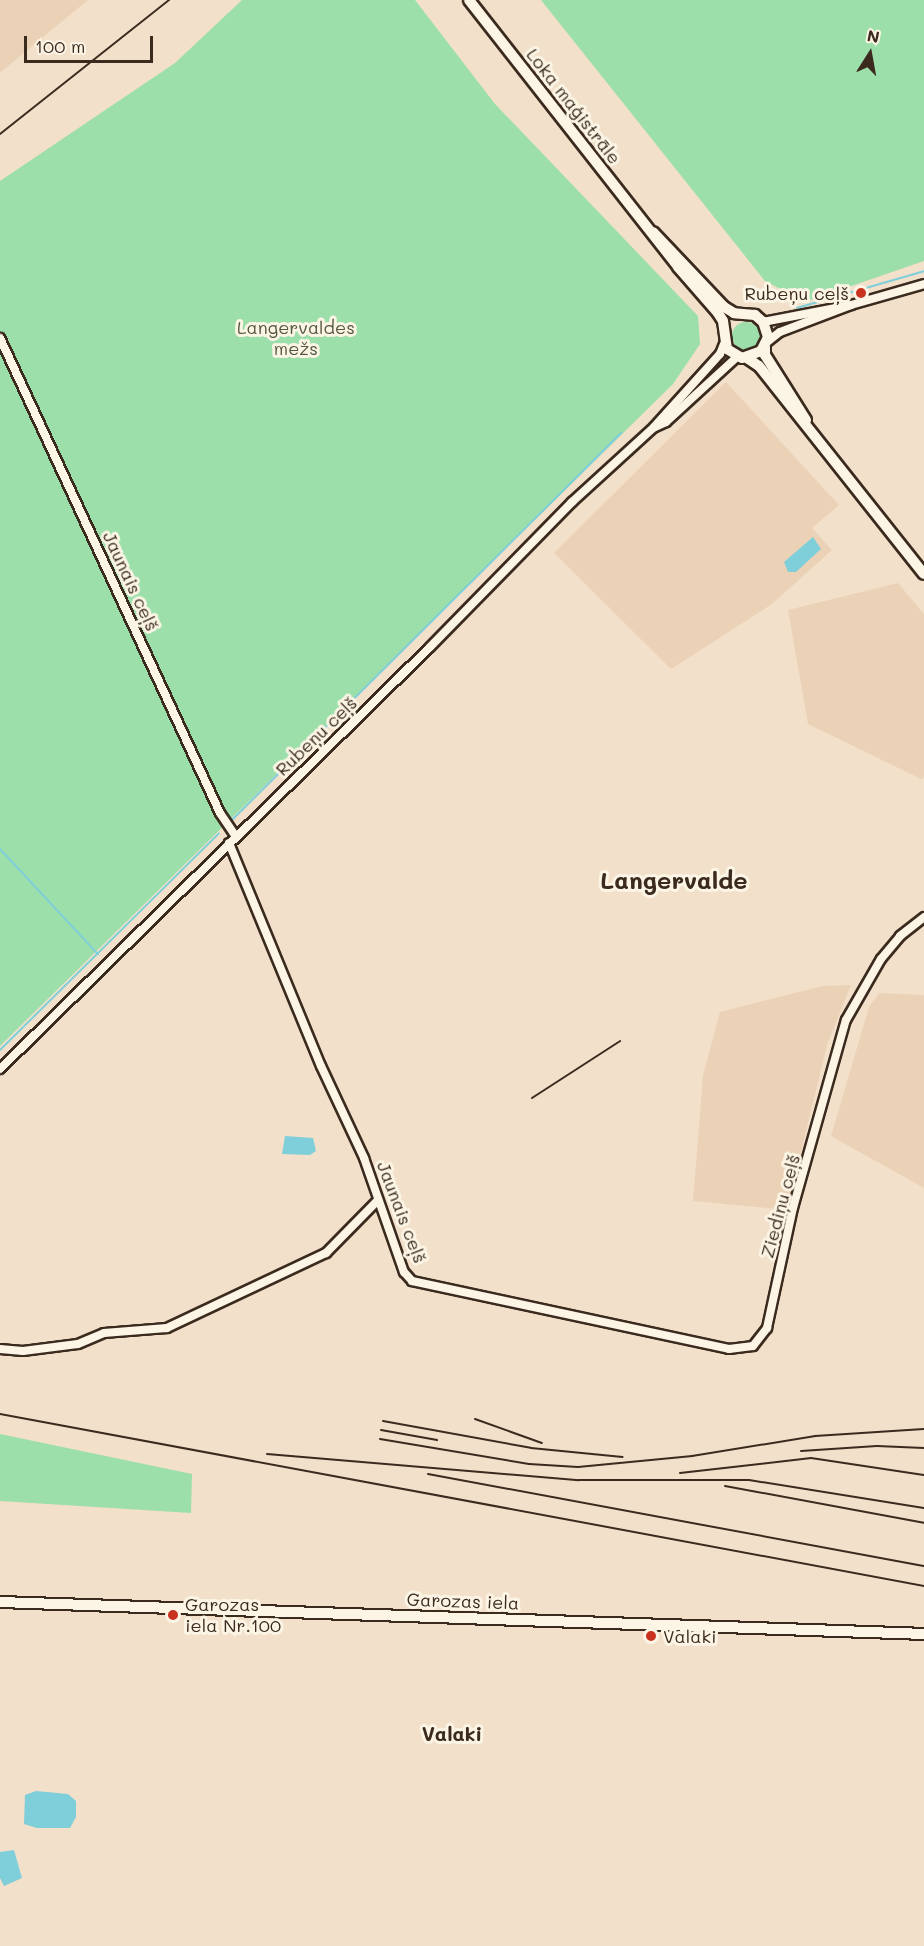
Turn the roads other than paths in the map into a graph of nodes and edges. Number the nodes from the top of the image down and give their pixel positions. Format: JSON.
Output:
{"nodes":[{"id":1,"x":469,"y":0,"type":"edge"},
{"id":2,"x":653,"y":232,"type":"junction"},
{"id":3,"x":924,"y":284,"type":"edge"},
{"id":4,"x":851,"y":305,"type":"junction"},
{"id":5,"x":739,"y":314,"type":"junction"},
{"id":6,"x":763,"y":322,"type":"junction"},
{"id":7,"x":724,"y":327,"type":"junction"},
{"id":8,"x":0,"y":338,"type":"edge"},
{"id":9,"x":724,"y":344,"type":"junction"},
{"id":10,"x":766,"y":345,"type":"junction"},
{"id":11,"x":742,"y":357,"type":"junction"},
{"id":12,"x":654,"y":427,"type":"junction"},
{"id":13,"x":825,"y":448,"type":"junction"},
{"id":14,"x":924,"y":574,"type":"edge"},
{"id":15,"x":232,"y":840,"type":"junction"},
{"id":16,"x":924,"y":917,"type":"edge"},
{"id":17,"x":0,"y":1069,"type":"edge"},
{"id":18,"x":378,"y":1200,"type":"junction"},
{"id":19,"x":0,"y":1349,"type":"edge"},
{"id":20,"x":743,"y":1349,"type":"joint"},
{"id":21,"x":0,"y":1602,"type":"edge"},
{"id":22,"x":924,"y":1634,"type":"edge"}],
"edges":[{"from":1,"to":2,"type":"main road","name":"Loka maģistrāle"},
{"from":2,"to":5,"type":"main road","name":"Loka maģistrāle"},
{"from":2,"to":7,"type":"main road","name":"Loka maģistrāle"},
{"from":3,"to":4,"type":"street"},
{"from":4,"to":6,"type":"street"},
{"from":4,"to":10,"type":"street"},
{"from":5,"to":6,"type":"main road","name":"Loka maģistrāle"},
{"from":5,"to":7,"type":"main road"},
{"from":6,"to":10,"type":"main road"},
{"from":7,"to":9,"type":"main road"},
{"from":8,"to":15,"type":"street","name":"Jaunais ceļš"},
{"from":9,"to":11,"type":"main road"},
{"from":9,"to":12,"type":"street","name":"Rubeņu ceļš"},
{"from":10,"to":11,"type":"main road"},
{"from":10,"to":13,"type":"main road"},
{"from":11,"to":12,"type":"street","name":"Rubeņu ceļš"},
{"from":11,"to":13,"type":"main road"},
{"from":12,"to":15,"type":"street","name":"Rubeņu ceļš"},
{"from":13,"to":14,"type":"main road"},
{"from":15,"to":17,"type":"street","name":"Rubeņu ceļš"},
{"from":15,"to":18,"type":"street","name":"Jaunais ceļš"},
{"from":16,"to":20,"type":"street","name":"Ziediņu ceļš"},
{"from":18,"to":19,"type":"street"},
{"from":18,"to":20,"type":"street","name":"Jaunais ceļš"},
{"from":21,"to":22,"type":"main road","name":"Garozas iela"}]}
